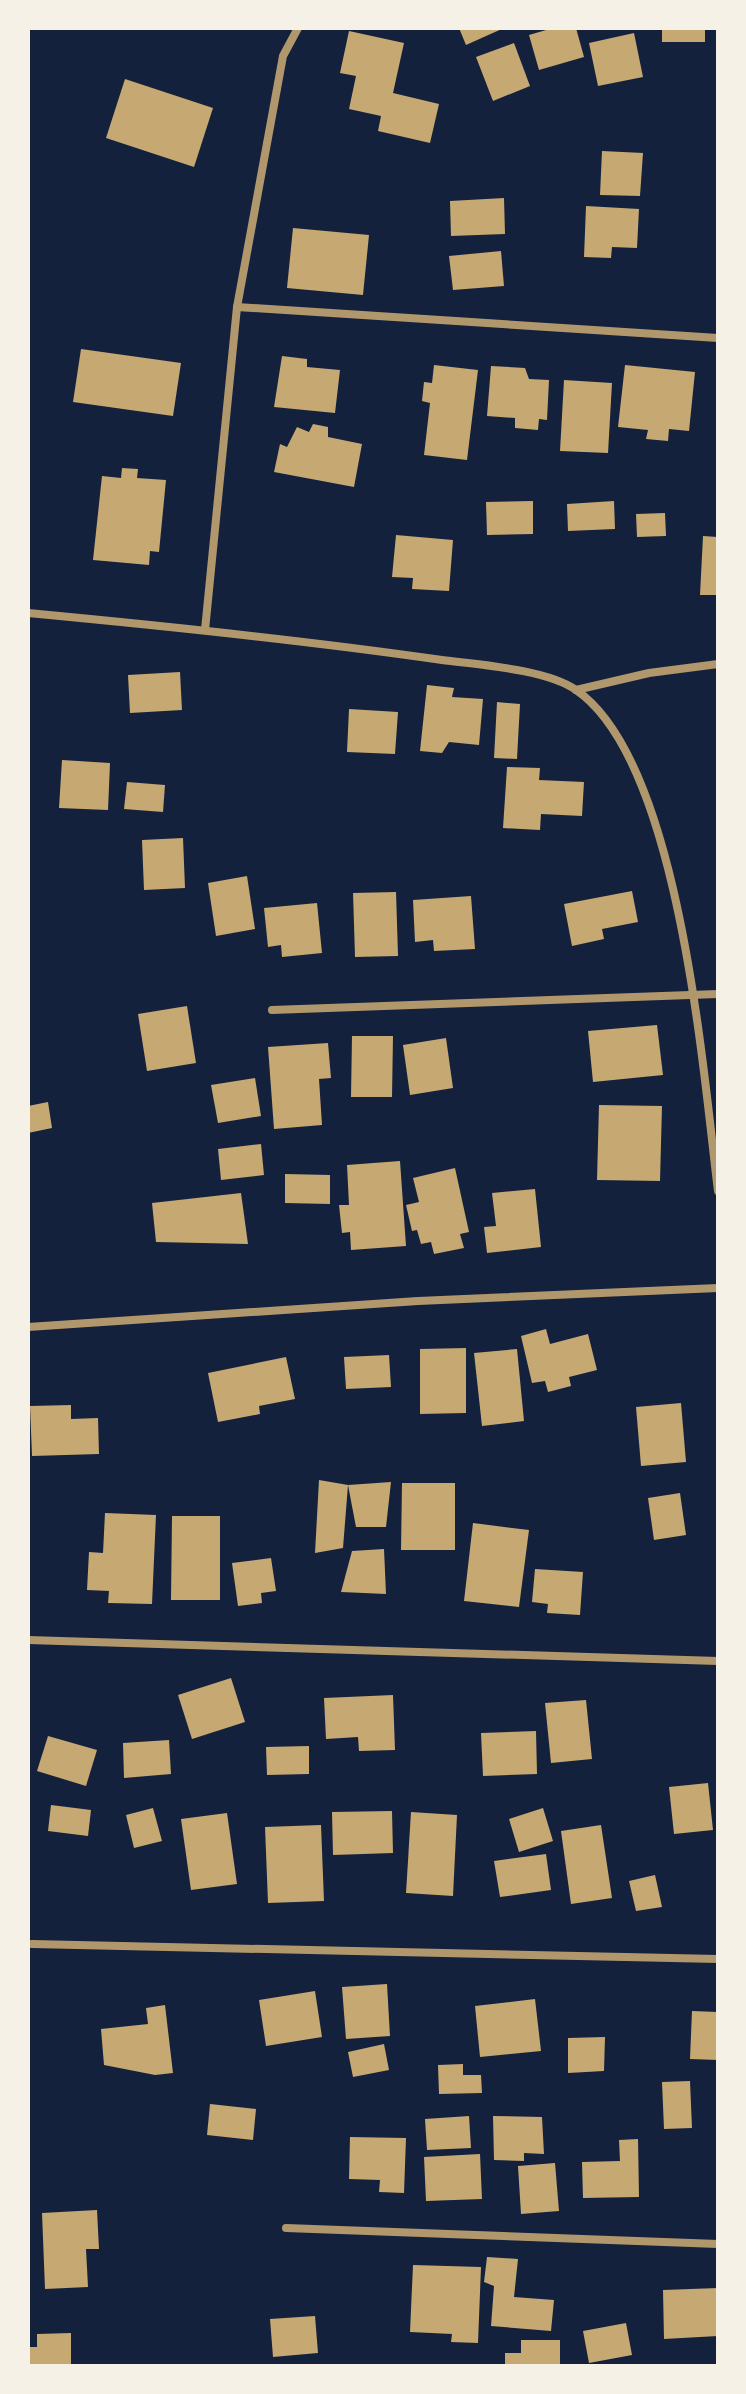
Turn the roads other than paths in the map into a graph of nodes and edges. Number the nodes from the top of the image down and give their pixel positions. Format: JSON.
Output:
{"nodes":[{"id":1,"x":298,"y":28,"type":"edge"},
{"id":2,"x":237,"y":307,"type":"junction"},
{"id":3,"x":718,"y":338,"type":"edge"},
{"id":4,"x":28,"y":613,"type":"edge"},
{"id":5,"x":205,"y":630,"type":"junction"},
{"id":6,"x":718,"y":664,"type":"edge"},
{"id":7,"x":576,"y":690,"type":"junction"},
{"id":8,"x":718,"y":994,"type":"edge"},
{"id":9,"x":695,"y":996,"type":"junction"},
{"id":10,"x":272,"y":1010,"type":"dead end"},
{"id":11,"x":718,"y":1191,"type":"edge"},
{"id":12,"x":718,"y":1288,"type":"edge"},
{"id":13,"x":28,"y":1327,"type":"edge"},
{"id":14,"x":28,"y":1640,"type":"edge"},
{"id":15,"x":718,"y":1661,"type":"edge"},
{"id":16,"x":32,"y":1944,"type":"dead end"},
{"id":17,"x":718,"y":1959,"type":"edge"},
{"id":18,"x":286,"y":2228,"type":"dead end"},
{"id":19,"x":718,"y":2244,"type":"edge"}],
"edges":[{"from":1,"to":2,"type":"street"},
{"from":2,"to":3,"type":"street"},
{"from":2,"to":5,"type":"street"},
{"from":4,"to":5,"type":"street"},
{"from":5,"to":7,"type":"street"},
{"from":6,"to":7,"type":"street"},
{"from":7,"to":9,"type":"street"},
{"from":8,"to":9,"type":"street"},
{"from":9,"to":10,"type":"street"},
{"from":9,"to":11,"type":"street"},
{"from":12,"to":13,"type":"street"},
{"from":14,"to":15,"type":"street"},
{"from":16,"to":17,"type":"street"},
{"from":18,"to":19,"type":"street"}]}
